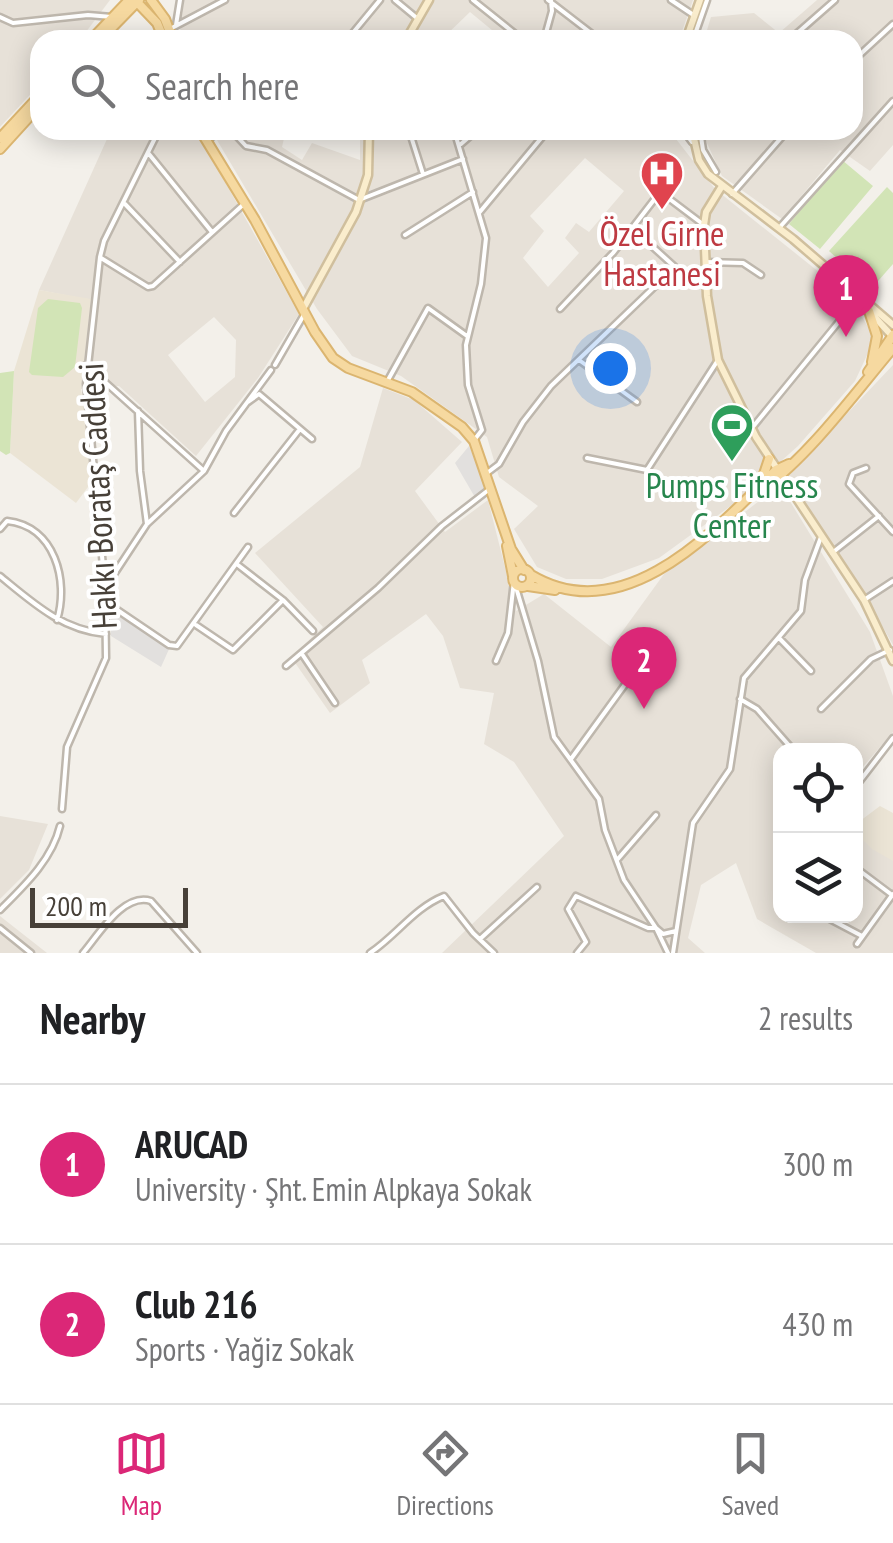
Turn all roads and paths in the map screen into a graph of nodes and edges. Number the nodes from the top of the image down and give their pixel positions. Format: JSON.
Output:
{"nodes":[{"id":1,"x":180,"y":0,"type":"edge"},
{"id":2,"x":226,"y":0,"type":"edge"},
{"id":3,"x":380,"y":0,"type":"edge"},
{"id":4,"x":395,"y":0,"type":"edge"},
{"id":5,"x":429,"y":0,"type":"edge"},
{"id":6,"x":473,"y":0,"type":"edge"},
{"id":7,"x":671,"y":0,"type":"edge"},
{"id":8,"x":703,"y":0,"type":"edge"},
{"id":9,"x":835,"y":0,"type":"edge"},
{"id":10,"x":550,"y":1,"type":"edge"},
{"id":11,"x":132,"y":2,"type":"edge"},
{"id":12,"x":153,"y":5,"type":"edge"},
{"id":13,"x":694,"y":16,"type":"junction"},
{"id":14,"x":0,"y":17,"type":"edge"},
{"id":15,"x":112,"y":18,"type":"junction"},
{"id":16,"x":418,"y":19,"type":"junction"},
{"id":17,"x":893,"y":24,"type":"edge"},
{"id":18,"x":173,"y":28,"type":"junction"},
{"id":19,"x":101,"y":30,"type":"edge"},
{"id":20,"x":108,"y":30,"type":"edge"},
{"id":21,"x":161,"y":30,"type":"edge"},
{"id":22,"x":356,"y":30,"type":"edge"},
{"id":23,"x":412,"y":30,"type":"edge"},
{"id":24,"x":510,"y":30,"type":"edge"},
{"id":25,"x":547,"y":30,"type":"edge"},
{"id":26,"x":587,"y":30,"type":"edge"},
{"id":27,"x":692,"y":30,"type":"edge"},
{"id":28,"x":693,"y":30,"type":"edge"},
{"id":29,"x":801,"y":30,"type":"edge"},
{"id":30,"x":863,"y":52,"type":"edge"},
{"id":31,"x":893,"y":101,"type":"edge"},
{"id":32,"x":30,"y":106,"type":"edge"},
{"id":33,"x":30,"y":117,"type":"edge"},
{"id":34,"x":863,"y":134,"type":"edge"},
{"id":35,"x":0,"y":138,"type":"edge"},
{"id":36,"x":155,"y":140,"type":"edge"},
{"id":37,"x":208,"y":140,"type":"edge"},
{"id":38,"x":241,"y":140,"type":"edge"},
{"id":39,"x":369,"y":140,"type":"edge"},
{"id":40,"x":412,"y":140,"type":"edge"},
{"id":41,"x":459,"y":140,"type":"edge"},
{"id":42,"x":466,"y":140,"type":"edge"},
{"id":43,"x":540,"y":140,"type":"edge"},
{"id":44,"x":690,"y":140,"type":"edge"},
{"id":45,"x":693,"y":140,"type":"edge"},
{"id":46,"x":702,"y":140,"type":"edge"},
{"id":47,"x":779,"y":140,"type":"edge"},
{"id":48,"x":858,"y":140,"type":"edge"},
{"id":49,"x":461,"y":144,"type":"junction"},
{"id":50,"x":694,"y":145,"type":"junction"},
{"id":51,"x":0,"y":150,"type":"edge"},
{"id":52,"x":149,"y":154,"type":"junction"},
{"id":53,"x":464,"y":159,"type":"junction"},
{"id":54,"x":716,"y":172,"type":"dead end"},
{"id":55,"x":423,"y":174,"type":"junction"},
{"id":56,"x":647,"y":182,"type":"dead end"},
{"id":57,"x":722,"y":186,"type":"junction"},
{"id":58,"x":473,"y":192,"type":"junction"},
{"id":59,"x":660,"y":192,"type":"junction"},
{"id":60,"x":732,"y":194,"type":"junction"},
{"id":61,"x":359,"y":200,"type":"junction"},
{"id":62,"x":124,"y":202,"type":"junction"},
{"id":63,"x":245,"y":203,"type":"junction"},
{"id":64,"x":479,"y":213,"type":"junction"},
{"id":65,"x":704,"y":225,"type":"junction"},
{"id":66,"x":632,"y":228,"type":"junction"},
{"id":67,"x":779,"y":228,"type":"junction"},
{"id":68,"x":212,"y":232,"type":"junction"},
{"id":69,"x":405,"y":235,"type":"dead end"},
{"id":70,"x":100,"y":258,"type":"junction"},
{"id":71,"x":180,"y":262,"type":"junction"},
{"id":72,"x":705,"y":262,"type":"junction"},
{"id":73,"x":761,"y":275,"type":"dead end"},
{"id":74,"x":859,"y":297,"type":"junction"},
{"id":75,"x":560,"y":309,"type":"dead end"},
{"id":76,"x":304,"y":311,"type":"junction"},
{"id":77,"x":872,"y":311,"type":"junction"},
{"id":78,"x":893,"y":322,"type":"edge"},
{"id":79,"x":467,"y":336,"type":"junction"},
{"id":80,"x":893,"y":336,"type":"edge"},
{"id":81,"x":890,"y":353,"type":"edge"},
{"id":82,"x":579,"y":360,"type":"junction"},
{"id":83,"x":718,"y":360,"type":"junction"},
{"id":84,"x":86,"y":364,"type":"junction"},
{"id":85,"x":869,"y":371,"type":"junction"},
{"id":86,"x":387,"y":381,"type":"junction"},
{"id":87,"x":852,"y":397,"type":"junction"},
{"id":88,"x":637,"y":402,"type":"dead end"},
{"id":89,"x":244,"y":404,"type":"junction"},
{"id":90,"x":138,"y":411,"type":"junction"},
{"id":91,"x":752,"y":428,"type":"junction"},
{"id":92,"x":300,"y":429,"type":"junction"},
{"id":93,"x":312,"y":439,"type":"dead end"},
{"id":94,"x":474,"y":440,"type":"junction"},
{"id":95,"x":587,"y":458,"type":"dead end"},
{"id":96,"x":769,"y":459,"type":"junction"},
{"id":97,"x":866,"y":468,"type":"dead end"},
{"id":98,"x":204,"y":471,"type":"junction"},
{"id":99,"x":487,"y":473,"type":"junction"},
{"id":100,"x":778,"y":473,"type":"junction"},
{"id":101,"x":491,"y":488,"type":"junction"},
{"id":102,"x":754,"y":492,"type":"junction"},
{"id":103,"x":234,"y":513,"type":"dead end"},
{"id":104,"x":880,"y":515,"type":"junction"},
{"id":105,"x":147,"y":524,"type":"junction"},
{"id":106,"x":0,"y":529,"type":"edge"},
{"id":107,"x":893,"y":532,"type":"edge"},
{"id":108,"x":821,"y":537,"type":"junction"},
{"id":109,"x":507,"y":538,"type":"junction"},
{"id":110,"x":248,"y":547,"type":"dead end"},
{"id":111,"x":832,"y":553,"type":"junction"},
{"id":112,"x":237,"y":564,"type":"junction"},
{"id":113,"x":528,"y":572,"type":"junction"},
{"id":114,"x":0,"y":576,"type":"edge"},
{"id":115,"x":893,"y":580,"type":"edge"},
{"id":116,"x":519,"y":583,"type":"junction"},
{"id":117,"x":105,"y":588,"type":"junction"},
{"id":118,"x":564,"y":590,"type":"junction"},
{"id":119,"x":283,"y":600,"type":"junction"},
{"id":120,"x":522,"y":600,"type":"junction"},
{"id":121,"x":864,"y":600,"type":"junction"},
{"id":122,"x":106,"y":602,"type":"junction"},
{"id":123,"x":57,"y":620,"type":"junction"},
{"id":124,"x":196,"y":624,"type":"junction"},
{"id":125,"x":314,"y":630,"type":"dead end"},
{"id":126,"x":106,"y":634,"type":"junction"},
{"id":127,"x":658,"y":638,"type":"dead end"},
{"id":128,"x":779,"y":638,"type":"junction"},
{"id":129,"x":890,"y":650,"type":"junction"},
{"id":130,"x":302,"y":654,"type":"junction"},
{"id":131,"x":496,"y":661,"type":"dead end"},
{"id":132,"x":893,"y":661,"type":"edge"},
{"id":133,"x":286,"y":666,"type":"dead end"},
{"id":134,"x":811,"y":670,"type":"dead end"},
{"id":135,"x":740,"y":699,"type":"junction"},
{"id":136,"x":335,"y":703,"type":"dead end"},
{"id":137,"x":821,"y":709,"type":"dead end"},
{"id":138,"x":893,"y":738,"type":"edge"},
{"id":139,"x":788,"y":743,"type":"edge"},
{"id":140,"x":571,"y":759,"type":"junction"},
{"id":141,"x":863,"y":777,"type":"edge"},
{"id":142,"x":62,"y":808,"type":"dead end"},
{"id":143,"x":656,"y":815,"type":"dead end"},
{"id":144,"x":60,"y":826,"type":"dead end"},
{"id":145,"x":616,"y":860,"type":"junction"},
{"id":146,"x":863,"y":873,"type":"edge"},
{"id":147,"x":537,"y":887,"type":"dead end"},
{"id":148,"x":892,"y":895,"type":"edge"},
{"id":149,"x":0,"y":910,"type":"edge"},
{"id":150,"x":837,"y":923,"type":"edge"},
{"id":151,"x":0,"y":928,"type":"edge"},
{"id":152,"x":656,"y":928,"type":"junction"},
{"id":153,"x":676,"y":931,"type":"junction"},
{"id":154,"x":862,"y":936,"type":"junction"},
{"id":155,"x":480,"y":939,"type":"junction"},
{"id":156,"x":857,"y":944,"type":"dead end"},
{"id":157,"x":30,"y":953,"type":"edge"},
{"id":158,"x":83,"y":953,"type":"edge"},
{"id":159,"x":197,"y":953,"type":"edge"},
{"id":160,"x":370,"y":953,"type":"edge"},
{"id":161,"x":494,"y":953,"type":"edge"},
{"id":162,"x":577,"y":953,"type":"edge"},
{"id":163,"x":670,"y":953,"type":"edge"}],
"edges":[{"from":1,"to":18,"type":"street"},
{"from":2,"to":18,"type":"street"},
{"from":3,"to":22,"type":"street"},
{"from":4,"to":16,"type":"street"},
{"from":5,"to":16,"type":"street"},
{"from":6,"to":24,"type":"street"},
{"from":7,"to":13,"type":"street"},
{"from":8,"to":13,"type":"street"},
{"from":8,"to":28,"type":"street"},
{"from":9,"to":29,"type":"street"},
{"from":10,"to":25,"type":"street"},
{"from":10,"to":26,"type":"street"},
{"from":11,"to":12,"type":"main road"},
{"from":11,"to":15,"type":"main road"},
{"from":11,"to":20,"type":"main road"},
{"from":12,"to":18,"type":"main road"},
{"from":12,"to":21,"type":"main road"},
{"from":13,"to":27,"type":"street"},
{"from":14,"to":15,"type":"street"},
{"from":15,"to":19,"type":"main road"},
{"from":16,"to":23,"type":"street"},
{"from":17,"to":30,"type":"street"},
{"from":31,"to":34,"type":"street"},
{"from":32,"to":35,"type":"main road"},
{"from":33,"to":51,"type":"main road"},
{"from":36,"to":52,"type":"street","name":"Hakkı Borataş Caddesi"},
{"from":37,"to":63,"type":"main road"},
{"from":38,"to":61,"type":"street"},
{"from":39,"to":61,"type":"street"},
{"from":40,"to":55,"type":"street"},
{"from":41,"to":49,"type":"street"},
{"from":42,"to":49,"type":"street"},
{"from":43,"to":64,"type":"street"},
{"from":44,"to":50,"type":"street"},
{"from":45,"to":50,"type":"street"},
{"from":46,"to":54,"type":"street"},
{"from":47,"to":60,"type":"street"},
{"from":48,"to":67,"type":"street"},
{"from":49,"to":53,"type":"street"},
{"from":50,"to":57,"type":"street"},
{"from":52,"to":62,"type":"street","name":"Hakkı Borataş Caddesi"},
{"from":52,"to":68,"type":"street"},
{"from":53,"to":55,"type":"street"},
{"from":53,"to":58,"type":"street"},
{"from":55,"to":61,"type":"street"},
{"from":56,"to":59,"type":"street"},
{"from":57,"to":60,"type":"street"},
{"from":57,"to":65,"type":"street"},
{"from":58,"to":64,"type":"street"},
{"from":58,"to":69,"type":"street"},
{"from":59,"to":65,"type":"street"},
{"from":59,"to":66,"type":"street"},
{"from":60,"to":67,"type":"street"},
{"from":61,"to":76,"type":"street"},
{"from":62,"to":70,"type":"street","name":"Hakkı Borataş Caddesi"},
{"from":62,"to":71,"type":"street"},
{"from":63,"to":68,"type":"street"},
{"from":63,"to":76,"type":"main road"},
{"from":64,"to":79,"type":"street"},
{"from":65,"to":72,"type":"street"},
{"from":66,"to":75,"type":"street"},
{"from":66,"to":82,"type":"street"},
{"from":67,"to":74,"type":"street"},
{"from":68,"to":71,"type":"street"},
{"from":70,"to":71,"type":"street"},
{"from":70,"to":84,"type":"street","name":"Hakkı Borataş Caddesi"},
{"from":72,"to":73,"type":"street"},
{"from":72,"to":83,"type":"street"},
{"from":74,"to":77,"type":"street"},
{"from":74,"to":91,"type":"street"},
{"from":76,"to":86,"type":"main road"},
{"from":76,"to":89,"type":"street"},
{"from":77,"to":78,"type":"street"},
{"from":77,"to":80,"type":"street"},
{"from":77,"to":85,"type":"main road"},
{"from":79,"to":86,"type":"street"},
{"from":79,"to":94,"type":"street"},
{"from":80,"to":85,"type":"main road"},
{"from":81,"to":87,"type":"main road"},
{"from":82,"to":88,"type":"street"},
{"from":82,"to":99,"type":"street"},
{"from":83,"to":91,"type":"street"},
{"from":83,"to":95,"type":"street"},
{"from":84,"to":90,"type":"street"},
{"from":84,"to":117,"type":"street","name":"Hakkı Borataş Caddesi"},
{"from":85,"to":87,"type":"main road"},
{"from":86,"to":94,"type":"main road"},
{"from":87,"to":100,"type":"main road"},
{"from":89,"to":92,"type":"street"},
{"from":89,"to":98,"type":"street"},
{"from":90,"to":98,"type":"street"},
{"from":90,"to":105,"type":"street"},
{"from":91,"to":96,"type":"street"},
{"from":92,"to":93,"type":"street"},
{"from":92,"to":103,"type":"street"},
{"from":94,"to":99,"type":"main road"},
{"from":96,"to":100,"type":"street"},
{"from":96,"to":102,"type":"main road"},
{"from":97,"to":104,"type":"street"},
{"from":98,"to":105,"type":"street"},
{"from":99,"to":101,"type":"main road"},
{"from":100,"to":102,"type":"main road"},
{"from":100,"to":108,"type":"street"},
{"from":101,"to":109,"type":"main road"},
{"from":101,"to":130,"type":"street"},
{"from":102,"to":118,"type":"main road"},
{"from":104,"to":107,"type":"street"},
{"from":104,"to":111,"type":"street"},
{"from":105,"to":117,"type":"street"},
{"from":106,"to":123,"type":"street"},
{"from":108,"to":111,"type":"street"},
{"from":108,"to":128,"type":"street"},
{"from":109,"to":113,"type":"main road"},
{"from":109,"to":116,"type":"main road"},
{"from":110,"to":112,"type":"street"},
{"from":111,"to":121,"type":"street"},
{"from":112,"to":119,"type":"street"},
{"from":112,"to":124,"type":"street"},
{"from":113,"to":116,"type":"main road"},
{"from":113,"to":116,"type":"main road"},
{"from":113,"to":118,"type":"main road"},
{"from":114,"to":123,"type":"street"},
{"from":115,"to":121,"type":"street"},
{"from":116,"to":118,"type":"main road"},
{"from":116,"to":120,"type":"street"},
{"from":116,"to":120,"type":"street"},
{"from":116,"to":131,"type":"street"},
{"from":117,"to":122,"type":"street","name":"Hakkı Borataş Caddesi"},
{"from":119,"to":124,"type":"street"},
{"from":119,"to":125,"type":"street"},
{"from":120,"to":140,"type":"street"},
{"from":121,"to":129,"type":"street"},
{"from":122,"to":124,"type":"street"},
{"from":122,"to":126,"type":"street","name":"Hakkı Borataş Caddesi"},
{"from":123,"to":126,"type":"street"},
{"from":126,"to":142,"type":"street","name":"Hakkı Borataş Caddesi"},
{"from":127,"to":140,"type":"street"},
{"from":128,"to":134,"type":"street"},
{"from":128,"to":135,"type":"street"},
{"from":129,"to":132,"type":"street"},
{"from":129,"to":137,"type":"street"},
{"from":130,"to":133,"type":"street"},
{"from":130,"to":136,"type":"street"},
{"from":135,"to":139,"type":"street"},
{"from":135,"to":153,"type":"street"},
{"from":138,"to":141,"type":"street"},
{"from":140,"to":145,"type":"street"},
{"from":143,"to":145,"type":"street"},
{"from":144,"to":149,"type":"street"},
{"from":145,"to":152,"type":"street"},
{"from":146,"to":148,"type":"street"},
{"from":147,"to":155,"type":"street"},
{"from":148,"to":154,"type":"street"},
{"from":150,"to":154,"type":"street"},
{"from":151,"to":157,"type":"street"},
{"from":152,"to":153,"type":"street"},
{"from":152,"to":162,"type":"street"},
{"from":152,"to":163,"type":"street"},
{"from":153,"to":163,"type":"street"},
{"from":154,"to":156,"type":"street"},
{"from":155,"to":160,"type":"street"},
{"from":155,"to":161,"type":"street"},
{"from":158,"to":159,"type":"street"}]}
